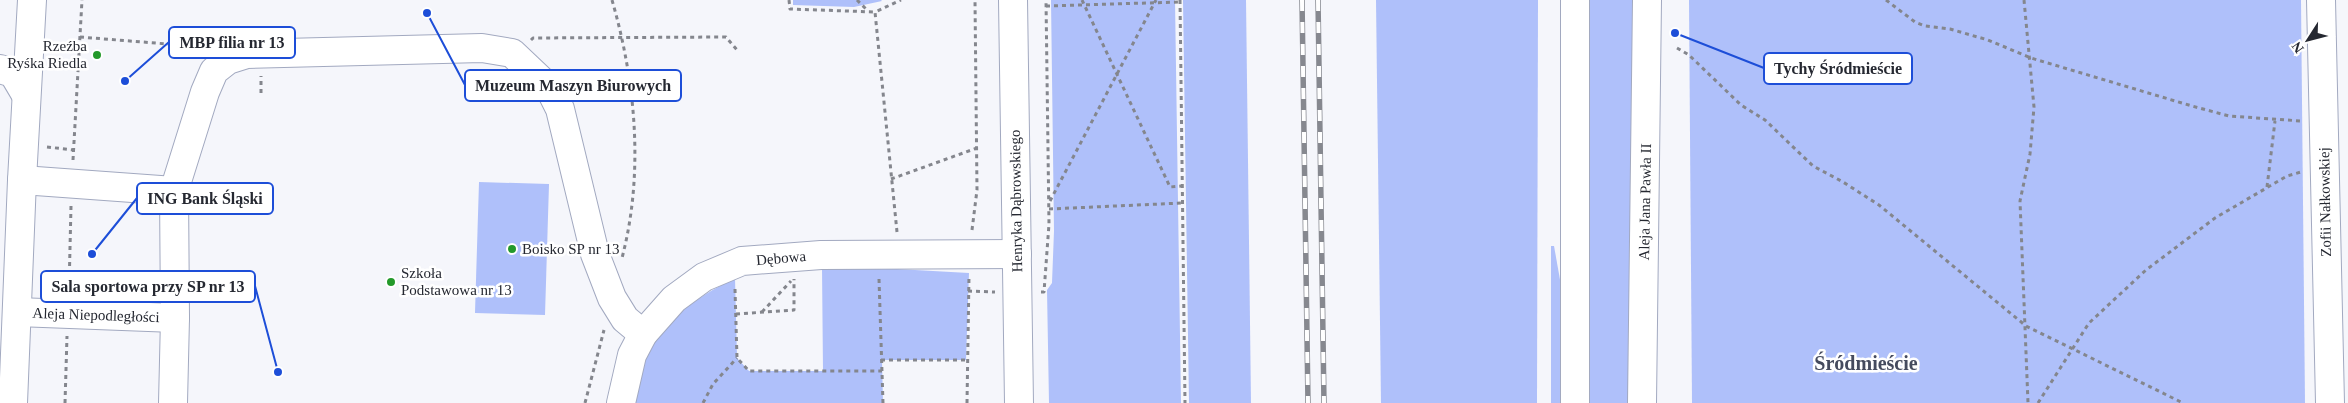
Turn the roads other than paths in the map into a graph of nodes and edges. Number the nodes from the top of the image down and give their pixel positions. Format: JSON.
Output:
{"nodes":[{"id":1,"x":32,"y":0,"type":"edge"},
{"id":2,"x":1013,"y":0,"type":"edge"},
{"id":3,"x":1575,"y":0,"type":"edge"},
{"id":4,"x":1647,"y":0,"type":"edge"},
{"id":5,"x":2321,"y":0,"type":"edge"},
{"id":6,"x":0,"y":69,"type":"edge"},
{"id":7,"x":26,"y":95,"type":"junction"},
{"id":8,"x":22,"y":180,"type":"junction"},
{"id":9,"x":174,"y":191,"type":"junction"},
{"id":10,"x":1017,"y":254,"type":"junction"},
{"id":11,"x":17,"y":312,"type":"junction"},
{"id":12,"x":175,"y":318,"type":"junction"},
{"id":13,"x":643,"y":334,"type":"junction"},
{"id":14,"x":11,"y":401,"type":"edge"},
{"id":15,"x":173,"y":403,"type":"edge"},
{"id":16,"x":621,"y":403,"type":"edge"},
{"id":17,"x":1019,"y":403,"type":"edge"},
{"id":18,"x":1575,"y":403,"type":"edge"},
{"id":19,"x":1642,"y":403,"type":"edge"},
{"id":20,"x":2330,"y":403,"type":"edge"}],
"edges":[{"from":1,"to":7,"type":"street","name":"Aleja Niepodległości"},
{"from":2,"to":10,"type":"street","name":"Henryka Dąbrowskiego"},
{"from":3,"to":18,"type":"street"},
{"from":4,"to":19,"type":"street","name":"Aleja Jana Pawła II"},
{"from":5,"to":20,"type":"street","name":"Zofii Nałkowskiej"},
{"from":6,"to":7,"type":"street"},
{"from":7,"to":8,"type":"street","name":"Aleja Niepodległości"},
{"from":8,"to":9,"type":"street"},
{"from":8,"to":11,"type":"street","name":"Aleja Niepodległości"},
{"from":9,"to":12,"type":"street","name":"Aleja Niepodległości"},
{"from":9,"to":13,"type":"street","name":"Aleja Niepodległości"},
{"from":10,"to":13,"type":"street","name":"Dębowa"},
{"from":10,"to":17,"type":"street","name":"Henryka Dąbrowskiego"},
{"from":11,"to":12,"type":"street","name":"Aleja Niepodległości"},
{"from":11,"to":14,"type":"street","name":"Aleja Niepodległości"},
{"from":12,"to":15,"type":"street","name":"Aleja Niepodległości"},
{"from":13,"to":16,"type":"street","name":"Dębowa"}]}
